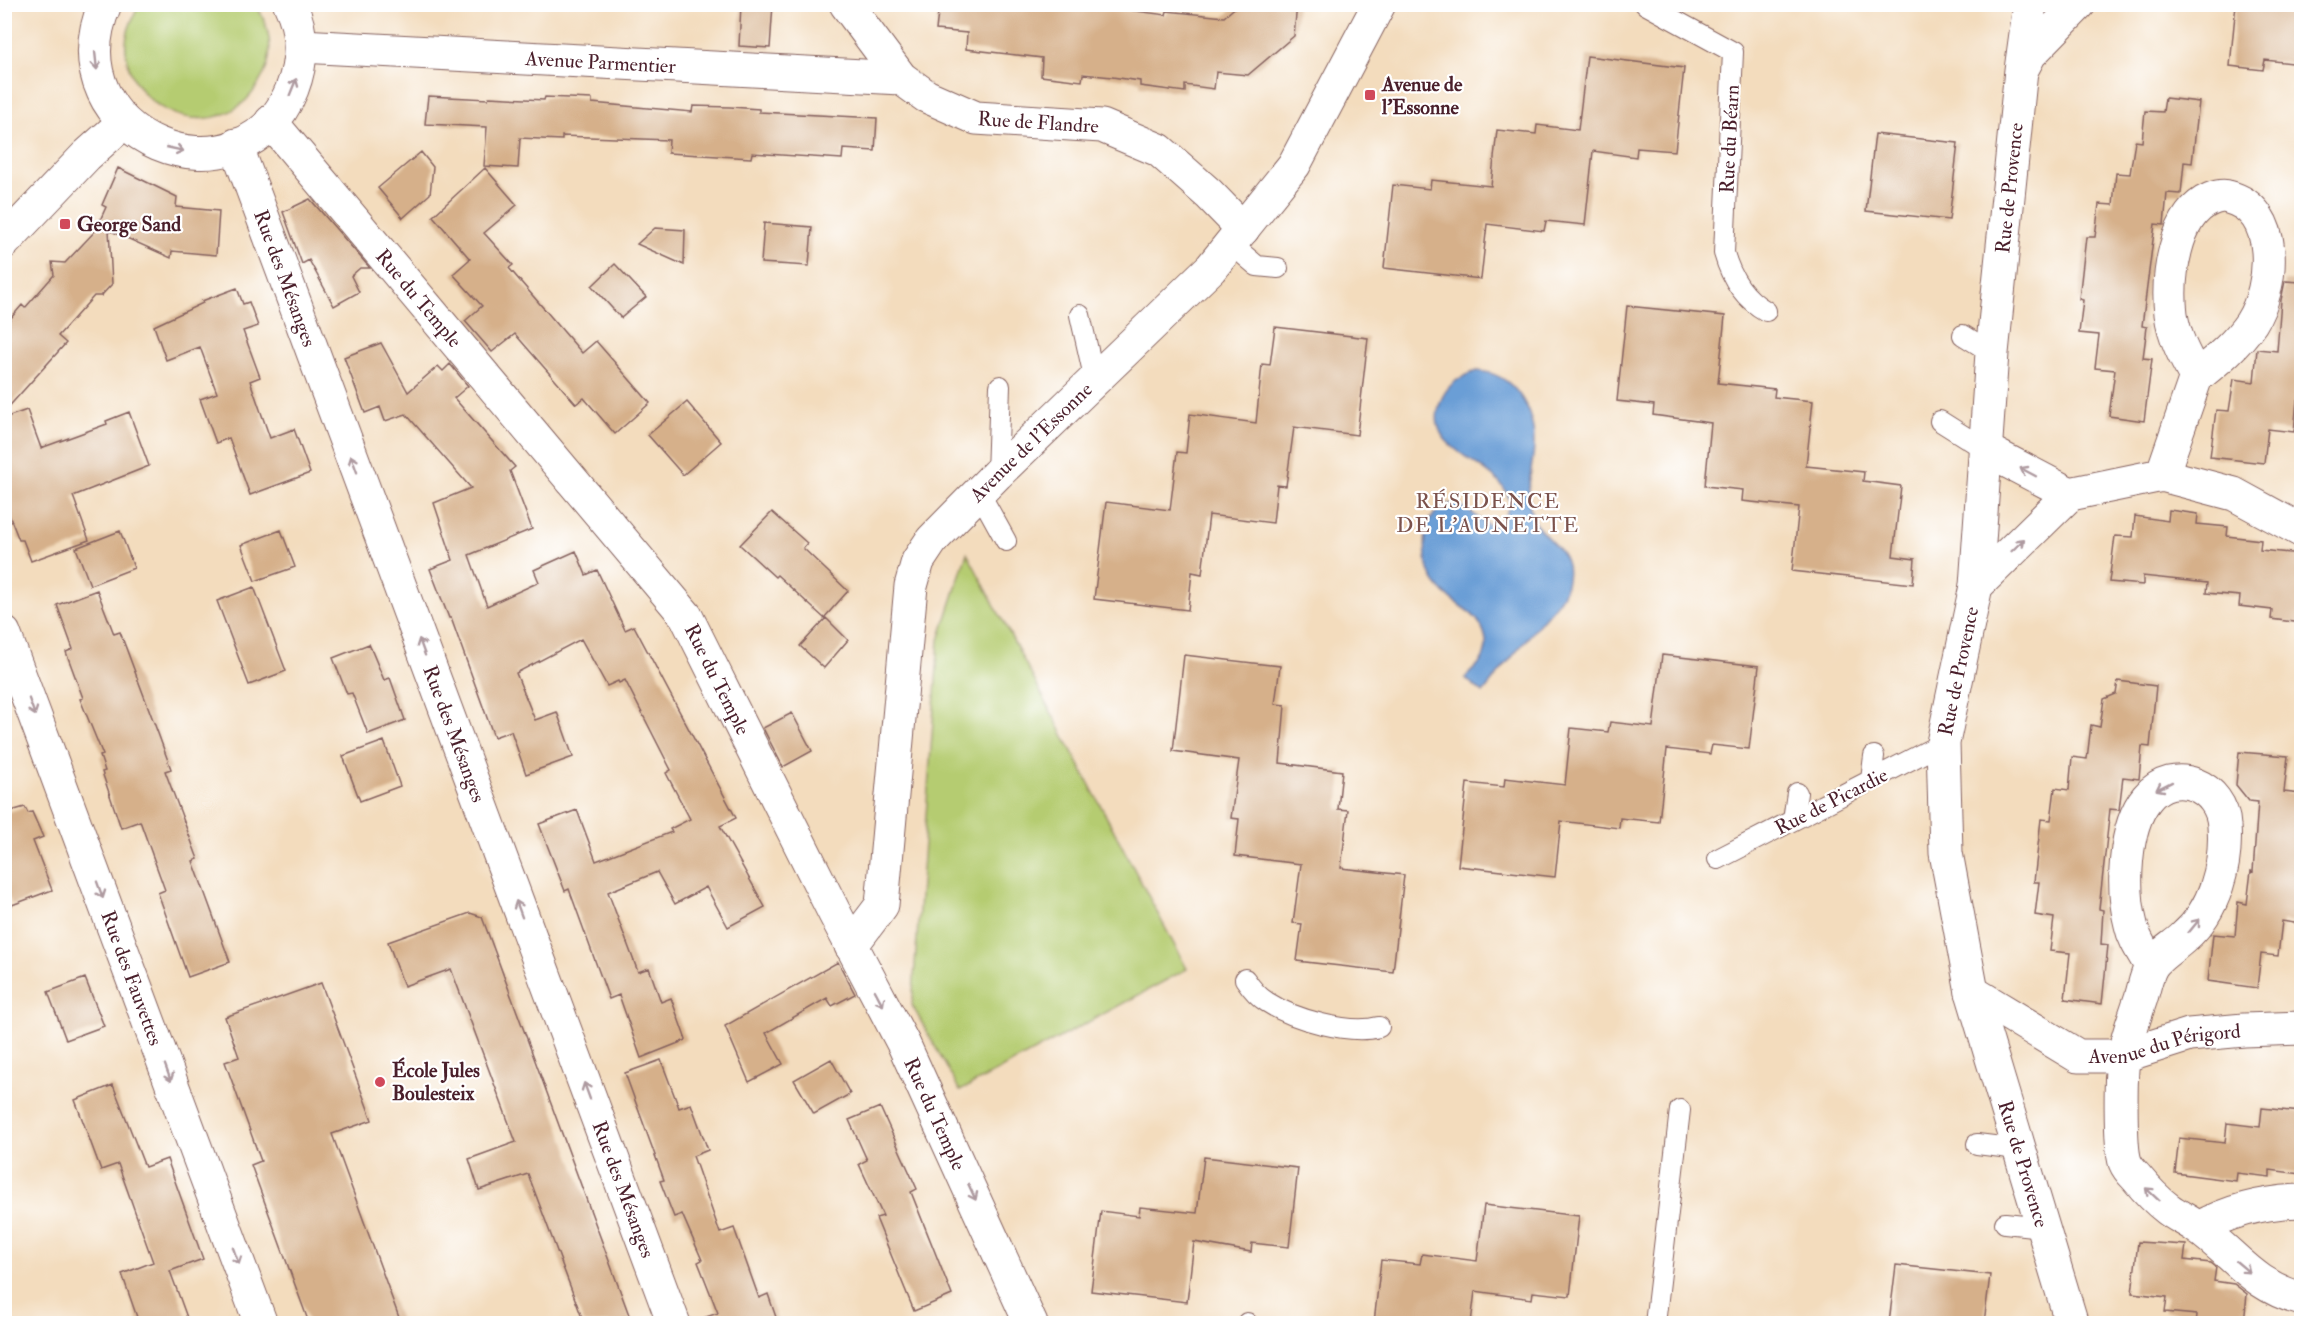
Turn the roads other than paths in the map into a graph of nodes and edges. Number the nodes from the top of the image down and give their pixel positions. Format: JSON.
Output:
{"nodes":[{"id":1,"x":105,"y":4,"type":"edge"},
{"id":2,"x":290,"y":4,"type":"edge"},
{"id":3,"x":846,"y":4,"type":"edge"},
{"id":4,"x":1379,"y":4,"type":"edge"},
{"id":5,"x":1645,"y":4,"type":"edge"},
{"id":6,"x":2030,"y":4,"type":"edge"},
{"id":7,"x":2079,"y":4,"type":"edge"},
{"id":8,"x":301,"y":46,"type":"junction"},
{"id":9,"x":2021,"y":70,"type":"junction"},
{"id":10,"x":901,"y":78,"type":"junction"},
{"id":11,"x":124,"y":122,"type":"junction"},
{"id":12,"x":271,"y":122,"type":"junction"},
{"id":13,"x":236,"y":145,"type":"junction"},
{"id":14,"x":1237,"y":237,"type":"junction"},
{"id":15,"x":4,"y":242,"type":"edge"},
{"id":16,"x":1278,"y":268,"type":"dead end"},
{"id":17,"x":1766,"y":311,"type":"dead end"},
{"id":18,"x":1080,"y":315,"type":"dead end"},
{"id":19,"x":1963,"y":335,"type":"dead end"},
{"id":20,"x":1992,"y":353,"type":"junction"},
{"id":21,"x":2196,"y":377,"type":"junction"},
{"id":22,"x":1095,"y":381,"type":"junction"},
{"id":23,"x":1000,"y":386,"type":"dead end"},
{"id":24,"x":1940,"y":421,"type":"dead end"},
{"id":25,"x":1986,"y":450,"type":"junction"},
{"id":26,"x":2162,"y":475,"type":"junction"},
{"id":27,"x":988,"y":483,"type":"junction"},
{"id":28,"x":2070,"y":494,"type":"junction"},
{"id":29,"x":2301,"y":531,"type":"edge"},
{"id":30,"x":1006,"y":541,"type":"dead end"},
{"id":31,"x":1976,"y":586,"type":"junction"},
{"id":32,"x":4,"y":633,"type":"edge"},
{"id":33,"x":1943,"y":743,"type":"junction"},
{"id":34,"x":1874,"y":756,"type":"dead end"},
{"id":35,"x":1871,"y":780,"type":"junction"},
{"id":36,"x":1797,"y":793,"type":"dead end"},
{"id":37,"x":1793,"y":820,"type":"junction"},
{"id":38,"x":1718,"y":859,"type":"dead end"},
{"id":39,"x":851,"y":946,"type":"junction"},
{"id":40,"x":2151,"y":966,"type":"junction"},
{"id":41,"x":1245,"y":979,"type":"dead end"},
{"id":42,"x":1972,"y":992,"type":"junction"},
{"id":43,"x":1379,"y":1027,"type":"dead end"},
{"id":44,"x":2301,"y":1028,"type":"edge"},
{"id":45,"x":2123,"y":1056,"type":"junction"},
{"id":46,"x":1680,"y":1110,"type":"dead end"},
{"id":47,"x":1977,"y":1144,"type":"dead end"},
{"id":48,"x":2019,"y":1149,"type":"junction"},
{"id":49,"x":2301,"y":1201,"type":"edge"},
{"id":50,"x":2005,"y":1223,"type":"dead end"},
{"id":51,"x":2042,"y":1227,"type":"junction"},
{"id":52,"x":2199,"y":1228,"type":"junction"},
{"id":53,"x":2301,"y":1299,"type":"edge"},
{"id":54,"x":261,"y":1323,"type":"edge"},
{"id":55,"x":674,"y":1323,"type":"edge"},
{"id":56,"x":1031,"y":1323,"type":"edge"},
{"id":57,"x":1655,"y":1323,"type":"edge"},
{"id":58,"x":2072,"y":1323,"type":"edge"}],
"edges":[{"from":1,"to":11,"type":"street","one_way":true},
{"from":2,"to":8,"type":"street"},
{"from":3,"to":10,"type":"street","name":"Rue de Flandre"},
{"from":4,"to":14,"type":"street","name":"Avenue de l'Essonne"},
{"from":5,"to":17,"type":"lane","name":"Rue du Béarn"},
{"from":6,"to":9,"type":"street","name":"Rue de Provence"},
{"from":7,"to":9,"type":"street"},
{"from":8,"to":10,"type":"street","name":"Avenue Parmentier"},
{"from":12,"to":8,"type":"street","one_way":true},
{"from":9,"to":20,"type":"street","name":"Rue de Provence"},
{"from":10,"to":14,"type":"street","name":"Rue de Flandre"},
{"from":11,"to":13,"type":"street","one_way":true},
{"from":11,"to":15,"type":"street"},
{"from":12,"to":13,"type":"street"},
{"from":12,"to":39,"type":"street","name":"Rue du Temple"},
{"from":55,"to":13,"type":"street","name":"Rue des Mésanges","one_way":true},
{"from":14,"to":16,"type":"lane"},
{"from":14,"to":22,"type":"street","name":"Avenue de l'Essonne"},
{"from":18,"to":22,"type":"lane"},
{"from":19,"to":20,"type":"lane"},
{"from":20,"to":25,"type":"street","name":"Rue de Provence"},
{"from":21,"to":21,"type":"street"},
{"from":21,"to":26,"type":"street"},
{"from":22,"to":27,"type":"street","name":"Avenue de l'Essonne"},
{"from":23,"to":27,"type":"lane"},
{"from":24,"to":25,"type":"lane"},
{"from":28,"to":25,"type":"street","one_way":true},
{"from":25,"to":31,"type":"street","name":"Rue de Provence"},
{"from":26,"to":28,"type":"street"},
{"from":26,"to":29,"type":"street"},
{"from":27,"to":30,"type":"lane"},
{"from":27,"to":39,"type":"street","name":"Avenue de l'Essonne"},
{"from":31,"to":28,"type":"street","one_way":true},
{"from":31,"to":33,"type":"street","name":"Rue de Provence"},
{"from":32,"to":54,"type":"street","name":"Rue des Fauvettes","one_way":true},
{"from":33,"to":35,"type":"lane","name":"Rue de Picardie"},
{"from":33,"to":42,"type":"street","name":"Rue de Provence"},
{"from":34,"to":35,"type":"lane"},
{"from":35,"to":37,"type":"lane","name":"Rue de Picardie"},
{"from":36,"to":37,"type":"lane"},
{"from":37,"to":38,"type":"lane","name":"Rue de Picardie"},
{"from":39,"to":56,"type":"street","name":"Rue du Temple","one_way":true},
{"from":40,"to":40,"type":"street","one_way":true},
{"from":40,"to":45,"type":"street"},
{"from":41,"to":43,"type":"lane"},
{"from":42,"to":45,"type":"street","name":"Avenue du Périgord"},
{"from":42,"to":48,"type":"street","name":"Rue de Provence"},
{"from":44,"to":45,"type":"street","name":"Avenue du Périgord"},
{"from":52,"to":45,"type":"street","one_way":true},
{"from":46,"to":57,"type":"lane"},
{"from":47,"to":48,"type":"lane"},
{"from":48,"to":51,"type":"street","name":"Rue de Provence"},
{"from":49,"to":52,"type":"street"},
{"from":50,"to":51,"type":"lane"},
{"from":51,"to":58,"type":"street","name":"Rue de Provence"},
{"from":52,"to":53,"type":"street","one_way":true}]}
